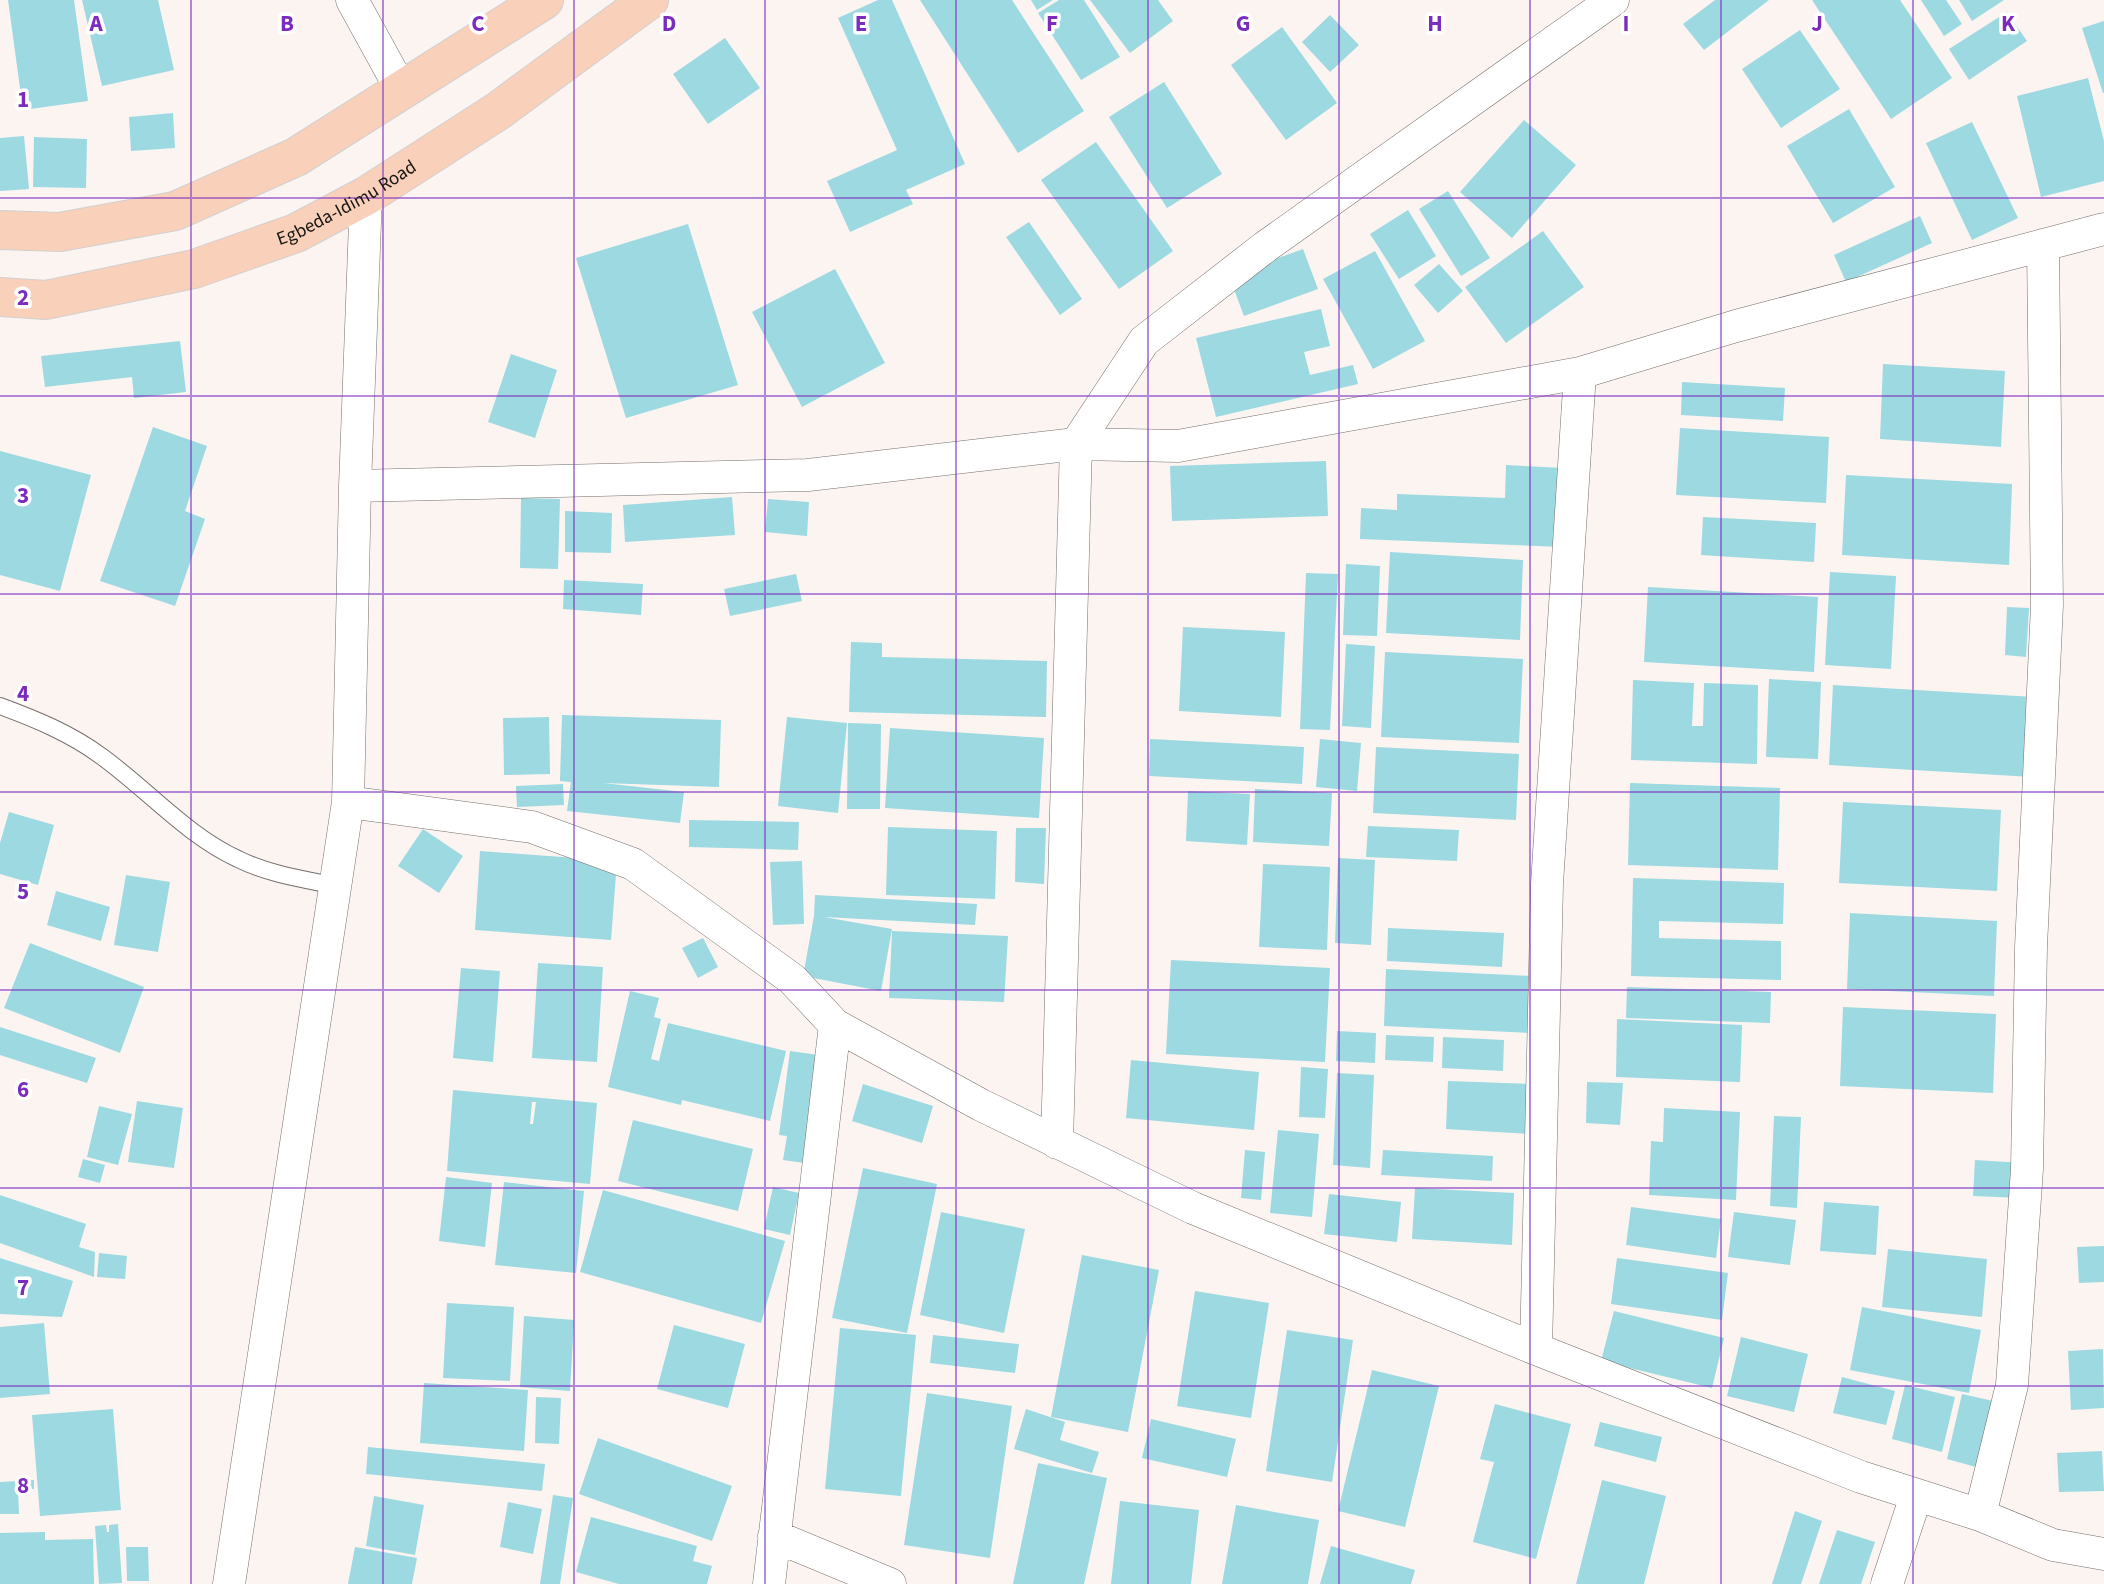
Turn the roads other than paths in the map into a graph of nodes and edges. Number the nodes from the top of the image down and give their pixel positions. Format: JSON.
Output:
{"nodes":[{"id":1,"x":352,"y":0,"type":"edge"},
{"id":2,"x":544,"y":0,"type":"edge"},
{"id":3,"x":1613,"y":0,"type":"edge"},
{"id":4,"x":632,"y":5,"type":"edge"},
{"id":5,"x":401,"y":89,"type":"junction"},
{"id":6,"x":366,"y":196,"type":"junction"},
{"id":7,"x":2104,"y":229,"type":"edge"},
{"id":8,"x":0,"y":230,"type":"edge"},
{"id":9,"x":2043,"y":245,"type":"junction"},
{"id":10,"x":0,"y":297,"type":"edge"},
{"id":11,"x":1580,"y":373,"type":"junction"},
{"id":12,"x":1076,"y":444,"type":"junction"},
{"id":13,"x":355,"y":486,"type":"junction"},
{"id":14,"x":0,"y":706,"type":"edge"},
{"id":15,"x":348,"y":802,"type":"junction"},
{"id":16,"x":336,"y":886,"type":"junction"},
{"id":17,"x":835,"y":1025,"type":"junction"},
{"id":18,"x":1057,"y":1143,"type":"junction"},
{"id":19,"x":1536,"y":1349,"type":"junction"},
{"id":20,"x":1916,"y":1496,"type":"junction"},
{"id":21,"x":1980,"y":1515,"type":"junction"},
{"id":22,"x":774,"y":1536,"type":"junction"},
{"id":23,"x":2104,"y":1554,"type":"edge"},
{"id":24,"x":229,"y":1584,"type":"edge"},
{"id":25,"x":769,"y":1584,"type":"edge"},
{"id":26,"x":890,"y":1584,"type":"edge"},
{"id":27,"x":1887,"y":1584,"type":"edge"}],
"edges":[{"from":1,"to":5,"type":"street"},
{"from":2,"to":5,"type":"main road"},
{"from":3,"to":12,"type":"street"},
{"from":4,"to":6,"type":"main road","name":"Egbeda-Idimu Road"},
{"from":5,"to":8,"type":"main road"},
{"from":6,"to":10,"type":"main road","name":"Egbeda-Idimu Road"},
{"from":6,"to":13,"type":"street"},
{"from":7,"to":9,"type":"street"},
{"from":9,"to":11,"type":"street"},
{"from":9,"to":21,"type":"street"},
{"from":11,"to":12,"type":"street"},
{"from":11,"to":19,"type":"street"},
{"from":12,"to":13,"type":"street"},
{"from":12,"to":18,"type":"street"},
{"from":13,"to":15,"type":"street"},
{"from":14,"to":16,"type":"lane"},
{"from":15,"to":16,"type":"street"},
{"from":15,"to":17,"type":"street"},
{"from":16,"to":24,"type":"street"},
{"from":17,"to":18,"type":"street"},
{"from":17,"to":22,"type":"street"},
{"from":18,"to":19,"type":"street"},
{"from":19,"to":20,"type":"street"},
{"from":20,"to":21,"type":"street"},
{"from":20,"to":27,"type":"street"},
{"from":21,"to":23,"type":"street"},
{"from":22,"to":25,"type":"street"},
{"from":22,"to":26,"type":"street"}]}
